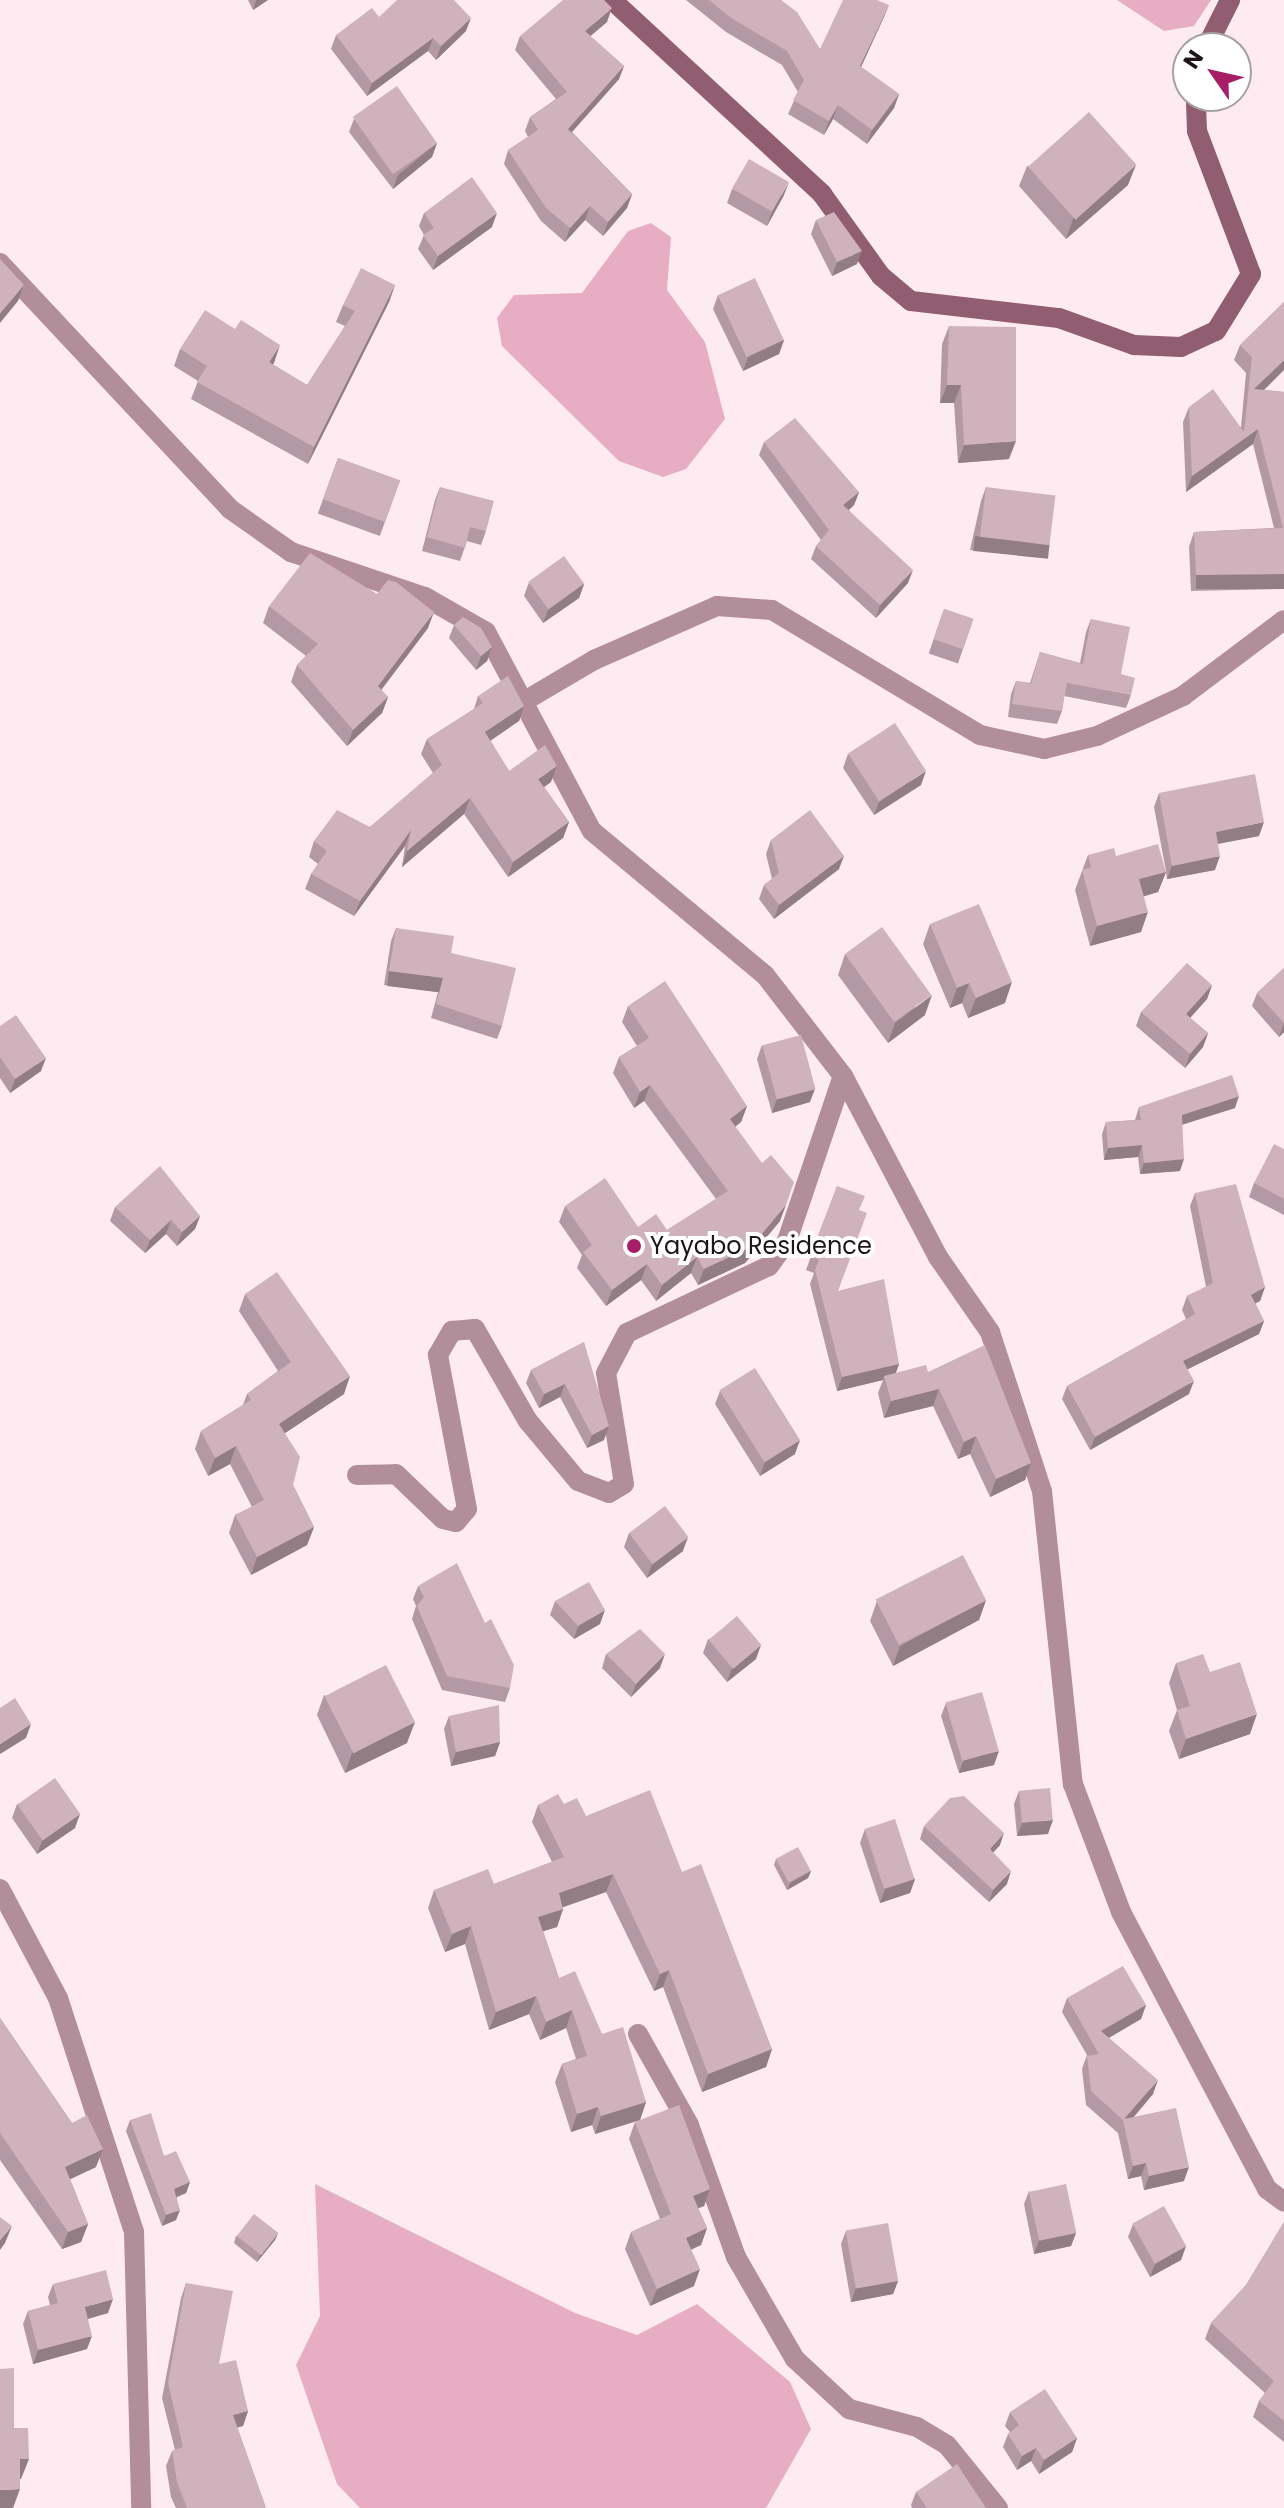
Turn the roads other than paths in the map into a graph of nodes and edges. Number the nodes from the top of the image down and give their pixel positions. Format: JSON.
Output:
{"nodes":[{"id":1,"x":612,"y":0,"type":"edge"},
{"id":2,"x":1230,"y":0,"type":"edge"},
{"id":3,"x":1214,"y":32,"type":"edge"},
{"id":4,"x":1196,"y":112,"type":"edge"},
{"id":5,"x":0,"y":263,"type":"edge"},
{"id":6,"x":1284,"y":620,"type":"edge"},
{"id":7,"x":528,"y":699,"type":"junction"},
{"id":8,"x":843,"y":1076,"type":"junction"},
{"id":9,"x":357,"y":1475,"type":"dead end"},
{"id":10,"x":0,"y":1889,"type":"edge"},
{"id":11,"x":638,"y":2034,"type":"dead end"},
{"id":12,"x":1284,"y":2202,"type":"edge"},
{"id":13,"x":141,"y":2508,"type":"edge"},
{"id":14,"x":998,"y":2508,"type":"edge"}],
"edges":[{"from":1,"to":4,"type":"street"},
{"from":2,"to":3,"type":"street"},
{"from":5,"to":7,"type":"street"},
{"from":6,"to":7,"type":"street"},
{"from":7,"to":8,"type":"street"},
{"from":8,"to":9,"type":"street"},
{"from":8,"to":12,"type":"street"},
{"from":10,"to":13,"type":"street"},
{"from":11,"to":14,"type":"street"}]}
